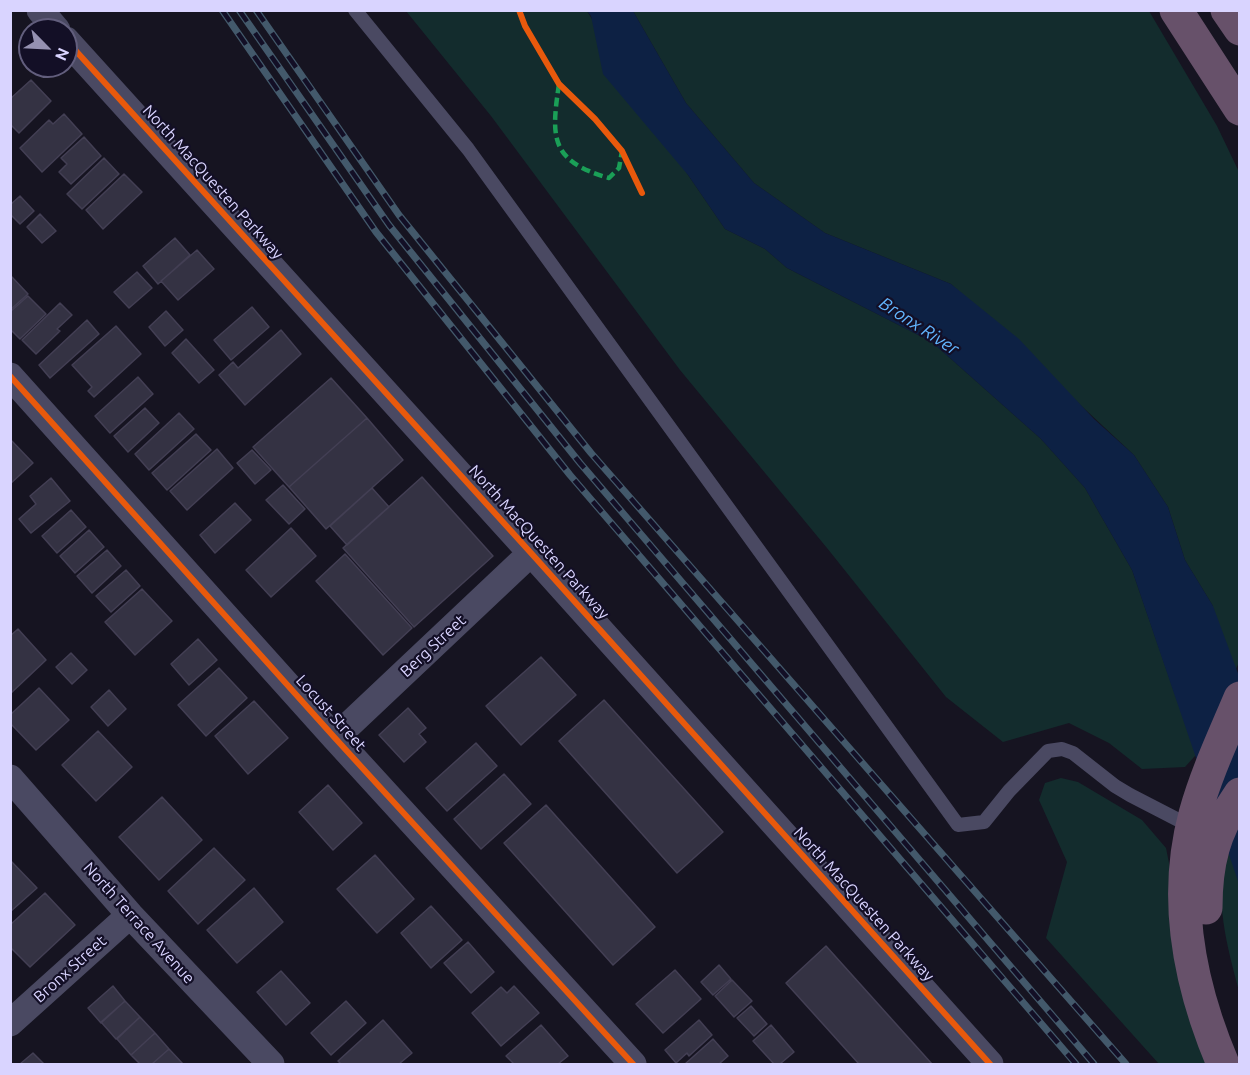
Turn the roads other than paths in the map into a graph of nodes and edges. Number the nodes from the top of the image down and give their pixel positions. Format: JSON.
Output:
{"nodes":[{"id":1,"x":355,"y":10,"type":"edge"},
{"id":2,"x":1176,"y":10,"type":"edge"},
{"id":3,"x":1227,"y":10,"type":"edge"},
{"id":4,"x":1239,"y":29,"type":"edge"},
{"id":5,"x":78,"y":53,"type":"edge"},
{"id":6,"x":1238,"y":109,"type":"edge"},
{"id":7,"x":10,"y":376,"type":"edge"},
{"id":8,"x":531,"y":553,"type":"junction"},
{"id":9,"x":1239,"y":698,"type":"edge"},
{"id":10,"x":335,"y":738,"type":"junction"},
{"id":11,"x":10,"y":778,"type":"edge"},
{"id":12,"x":1239,"y":794,"type":"edge"},
{"id":13,"x":1192,"y":827,"type":"junction"},
{"id":14,"x":130,"y":915,"type":"junction"},
{"id":15,"x":10,"y":1023,"type":"edge"},
{"id":16,"x":1239,"y":1049,"type":"edge"},
{"id":17,"x":271,"y":1065,"type":"edge"},
{"id":18,"x":633,"y":1065,"type":"edge"},
{"id":19,"x":990,"y":1065,"type":"edge"},
{"id":20,"x":1223,"y":1065,"type":"edge"}],
"edges":[{"from":1,"to":13,"type":"lane"},
{"from":2,"to":6,"type":"highway"},
{"from":3,"to":4,"type":"highway"},
{"from":5,"to":8,"type":"street","name":"North MacQuesten Parkway"},
{"from":7,"to":10,"type":"street","name":"Locust Street"},
{"from":8,"to":10,"type":"street","name":"Berg Street"},
{"from":8,"to":19,"type":"street","name":"North MacQuesten Parkway"},
{"from":9,"to":13,"type":"highway"},
{"from":10,"to":18,"type":"street","name":"Locust Street"},
{"from":11,"to":14,"type":"street","name":"North Terrace Avenue"},
{"from":12,"to":16,"type":"highway"},
{"from":13,"to":20,"type":"highway"},
{"from":14,"to":15,"type":"street","name":"Bronx Street"},
{"from":14,"to":17,"type":"street","name":"North Terrace Avenue"}]}
